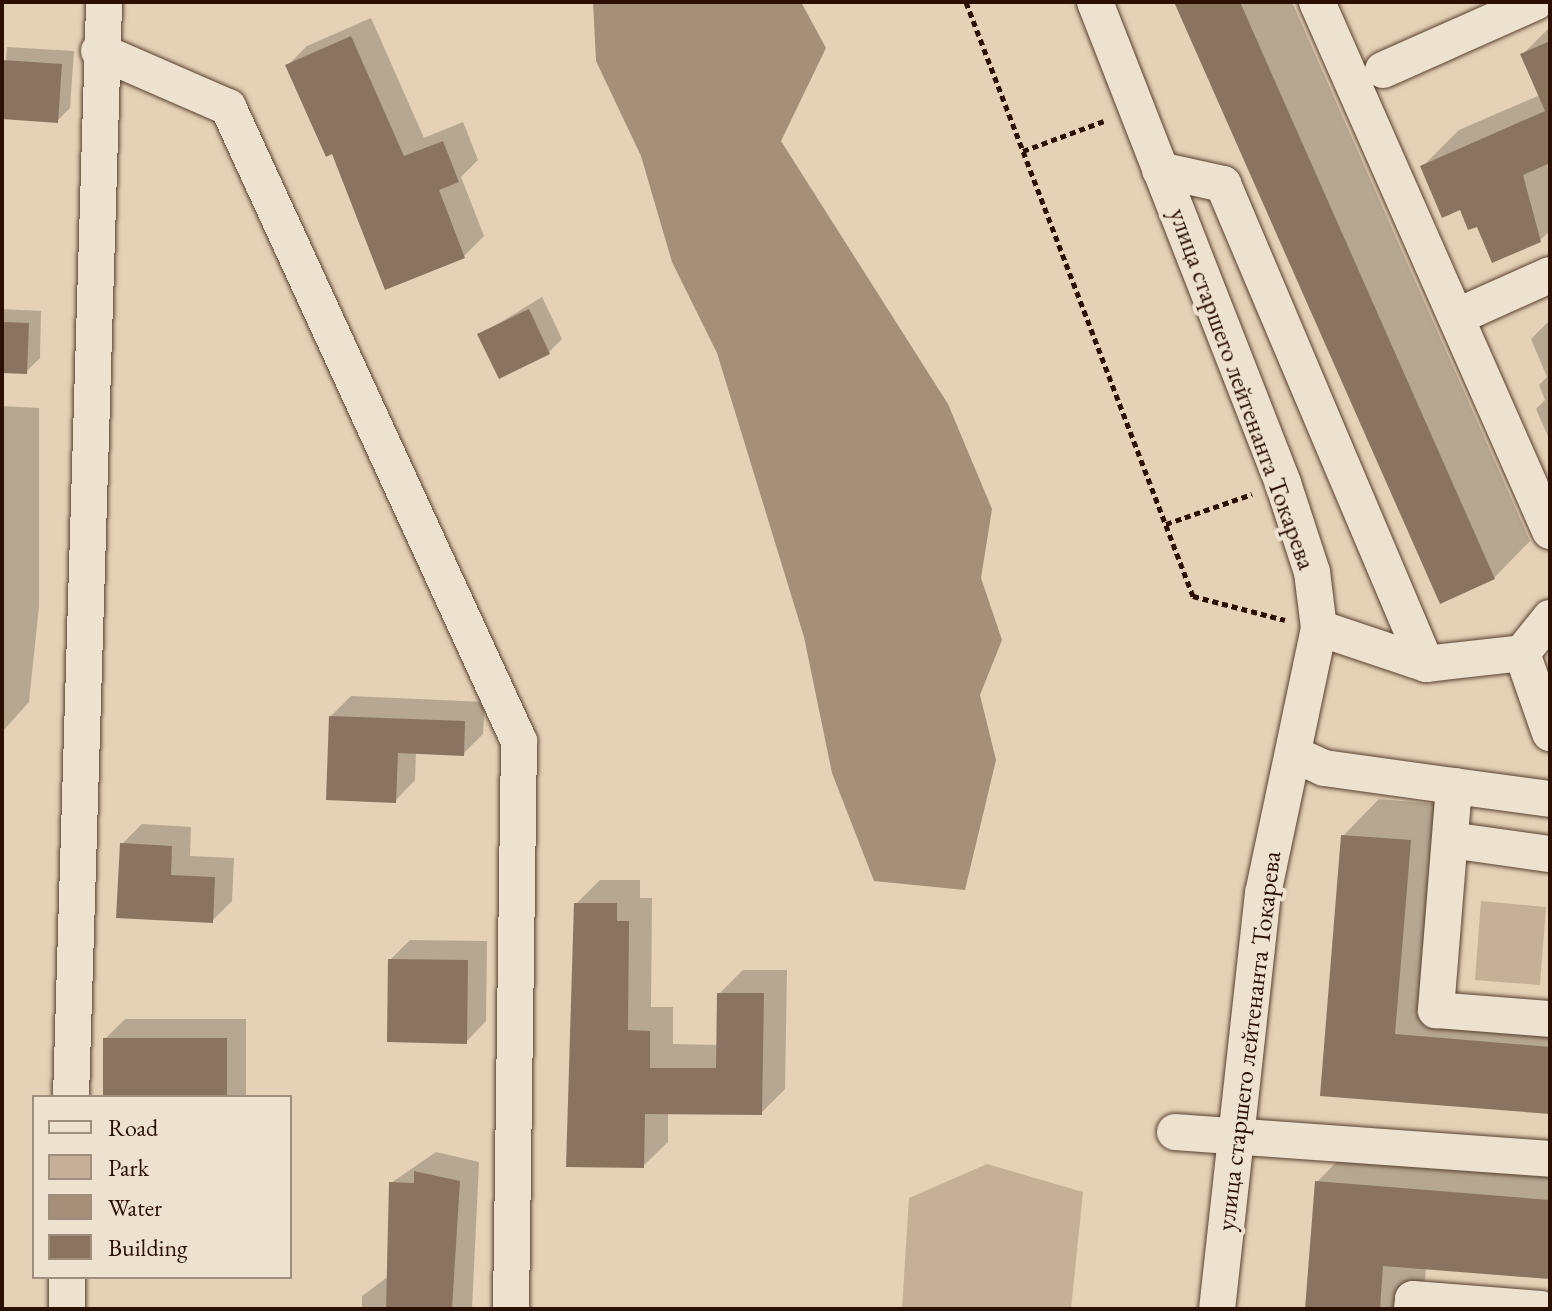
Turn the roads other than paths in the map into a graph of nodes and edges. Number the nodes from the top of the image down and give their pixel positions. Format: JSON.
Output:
{"nodes":[{"id":1,"x":104,"y":2,"type":"edge"},
{"id":2,"x":1095,"y":2,"type":"edge"},
{"id":3,"x":1317,"y":2,"type":"edge"},
{"id":4,"x":1536,"y":2,"type":"edge"},
{"id":5,"x":99,"y":51,"type":"junction"},
{"id":6,"x":1383,"y":70,"type":"dead end"},
{"id":7,"x":1160,"y":170,"type":"junction"},
{"id":8,"x":1550,"y":275,"type":"edge"},
{"id":9,"x":1456,"y":317,"type":"junction"},
{"id":10,"x":1550,"y":531,"type":"edge"},
{"id":11,"x":1550,"y":618,"type":"edge"},
{"id":12,"x":1319,"y":628,"type":"junction"},
{"id":13,"x":1522,"y":653,"type":"junction"},
{"id":14,"x":1426,"y":664,"type":"junction"},
{"id":15,"x":1550,"y":733,"type":"edge"},
{"id":16,"x":1293,"y":754,"type":"junction"},
{"id":17,"x":1454,"y":786,"type":"junction"},
{"id":18,"x":1550,"y":799,"type":"edge"},
{"id":19,"x":1450,"y":840,"type":"junction"},
{"id":20,"x":1550,"y":854,"type":"edge"},
{"id":21,"x":1550,"y":1019,"type":"edge"},
{"id":22,"x":71,"y":1095,"type":"edge"},
{"id":23,"x":1235,"y":1131,"type":"junction"},
{"id":24,"x":1175,"y":1132,"type":"dead end"},
{"id":25,"x":1550,"y":1159,"type":"edge"},
{"id":26,"x":67,"y":1279,"type":"edge"},
{"id":27,"x":67,"y":1309,"type":"edge"},
{"id":28,"x":511,"y":1309,"type":"edge"},
{"id":29,"x":1217,"y":1309,"type":"edge"},
{"id":30,"x":1412,"y":1309,"type":"edge"},
{"id":31,"x":1541,"y":1309,"type":"edge"}],
"edges":[{"from":1,"to":5,"type":"street"},
{"from":2,"to":7,"type":"street","name":"улица старшего лейтенанта Токарева"},
{"from":3,"to":9,"type":"street"},
{"from":4,"to":6,"type":"street"},
{"from":5,"to":22,"type":"street"},
{"from":5,"to":28,"type":"street"},
{"from":7,"to":12,"type":"street","name":"улица старшего лейтенанта Токарева"},
{"from":7,"to":14,"type":"street"},
{"from":8,"to":9,"type":"street"},
{"from":9,"to":10,"type":"street"},
{"from":11,"to":13,"type":"street"},
{"from":12,"to":14,"type":"street"},
{"from":12,"to":16,"type":"street","name":"улица старшего лейтенанта Токарева"},
{"from":13,"to":14,"type":"street"},
{"from":13,"to":15,"type":"street"},
{"from":16,"to":17,"type":"street"},
{"from":16,"to":23,"type":"street","name":"улица старшего лейтенанта Токарева"},
{"from":17,"to":18,"type":"street"},
{"from":17,"to":19,"type":"street"},
{"from":19,"to":20,"type":"street"},
{"from":19,"to":21,"type":"street"},
{"from":23,"to":24,"type":"street"},
{"from":23,"to":25,"type":"street"},
{"from":23,"to":29,"type":"street","name":"улица старшего лейтенанта Токарева"},
{"from":26,"to":27,"type":"street"},
{"from":30,"to":31,"type":"street"}]}
